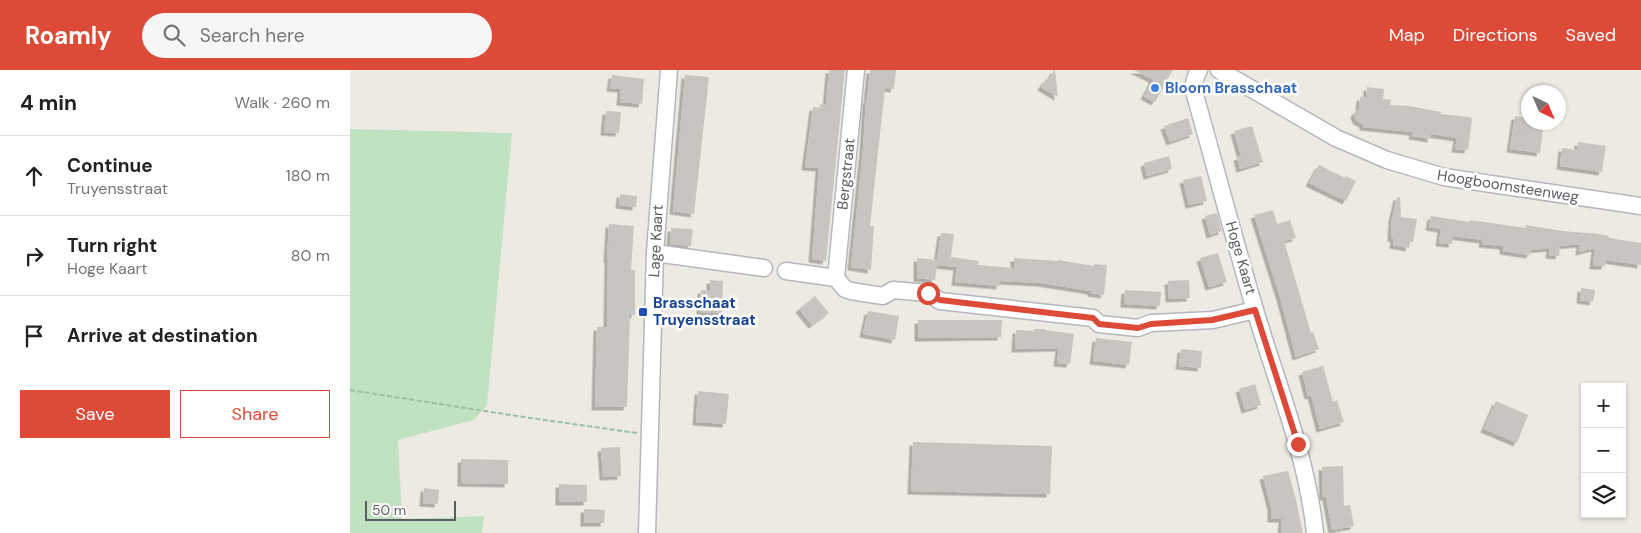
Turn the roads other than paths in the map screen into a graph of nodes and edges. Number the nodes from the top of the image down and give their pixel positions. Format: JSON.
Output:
{"nodes":[{"id":1,"x":669,"y":70,"type":"edge"},
{"id":2,"x":856,"y":70,"type":"edge"},
{"id":3,"x":1199,"y":70,"type":"edge"},
{"id":4,"x":1219,"y":70,"type":"edge"},
{"id":5,"x":1641,"y":206,"type":"edge"},
{"id":6,"x":655,"y":254,"type":"junction"},
{"id":7,"x":764,"y":268,"type":"dead end"},
{"id":8,"x":786,"y":270,"type":"dead end"},
{"id":9,"x":836,"y":278,"type":"junction"},
{"id":10,"x":1255,"y":310,"type":"junction"},
{"id":11,"x":647,"y":533,"type":"edge"},
{"id":12,"x":1315,"y":533,"type":"edge"}],
"edges":[{"from":1,"to":6,"type":"street","name":"Lage Kaart"},
{"from":2,"to":9,"type":"street","name":"Bergstraat"},
{"from":3,"to":10,"type":"street","name":"Hoge Kaart"},
{"from":4,"to":5,"type":"street","name":"Hoogboomsteenweg"},
{"from":6,"to":7,"type":"street"},
{"from":6,"to":11,"type":"street","name":"Lage Kaart"},
{"from":8,"to":9,"type":"street"},
{"from":9,"to":10,"type":"street"},
{"from":10,"to":12,"type":"street","name":"Hoge Kaart"}]}
